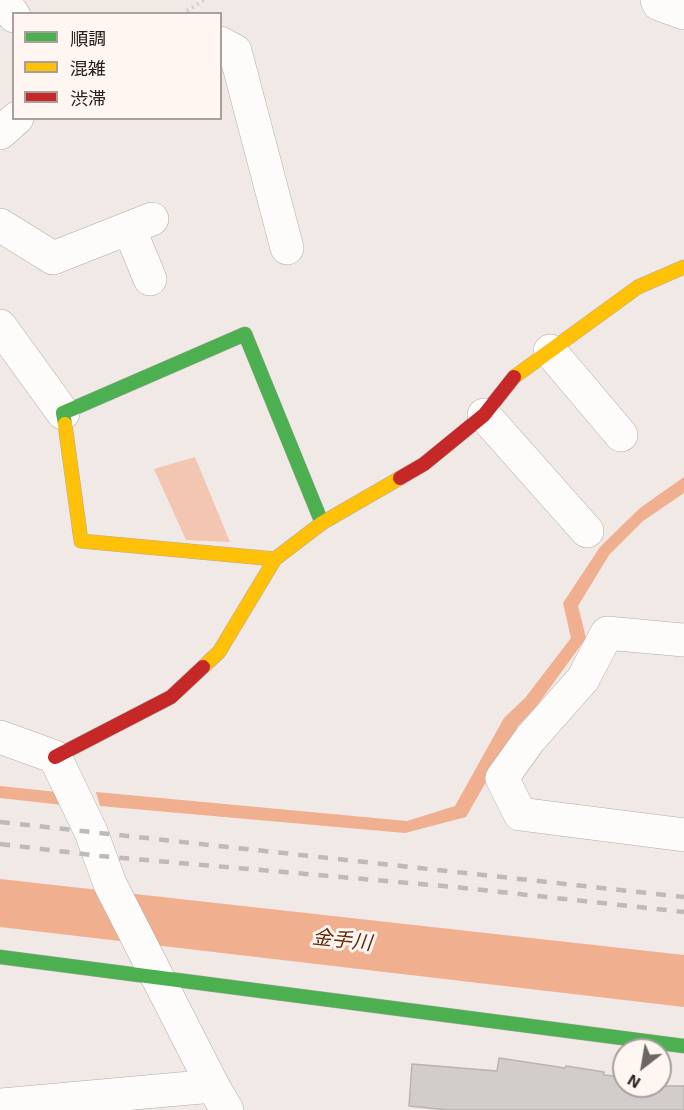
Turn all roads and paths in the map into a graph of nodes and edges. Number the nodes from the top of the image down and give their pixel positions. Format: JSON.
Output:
{"nodes":[{"id":1,"x":3,"y":0,"type":"edge"},
{"id":2,"x":204,"y":0,"type":"edge"},
{"id":3,"x":657,"y":0,"type":"edge"},
{"id":4,"x":185,"y":12,"type":"edge"},
{"id":5,"x":12,"y":13,"type":"edge"},
{"id":6,"x":684,"y":13,"type":"edge"},
{"id":7,"x":222,"y":44,"type":"edge"},
{"id":8,"x":15,"y":120,"type":"edge"},
{"id":9,"x":0,"y":133,"type":"edge"},
{"id":10,"x":0,"y":225,"type":"edge"},
{"id":11,"x":287,"y":248,"type":"dead end"},
{"id":12,"x":684,"y":267,"type":"edge"},
{"id":13,"x":150,"y":279,"type":"dead end"},
{"id":14,"x":0,"y":326,"type":"edge"},
{"id":15,"x":549,"y":351,"type":"junction"},
{"id":16,"x":63,"y":412,"type":"junction"},
{"id":17,"x":484,"y":415,"type":"junction"},
{"id":18,"x":621,"y":435,"type":"dead end"},
{"id":19,"x":322,"y":523,"type":"junction"},
{"id":20,"x":587,"y":531,"type":"dead end"},
{"id":21,"x":275,"y":559,"type":"junction"},
{"id":22,"x":680,"y":635,"type":"edge"},
{"id":23,"x":0,"y":736,"type":"edge"},
{"id":24,"x":55,"y":757,"type":"junction"},
{"id":25,"x":684,"y":834,"type":"edge"},
{"id":26,"x":0,"y":957,"type":"edge"},
{"id":27,"x":158,"y":978,"type":"junction"},
{"id":28,"x":684,"y":1046,"type":"edge"},
{"id":29,"x":220,"y":1098,"type":"edge"},
{"id":30,"x":0,"y":1105,"type":"edge"}],
"edges":[{"from":1,"to":5,"type":"street"},
{"from":2,"to":4,"type":"path"},
{"from":3,"to":6,"type":"street"},
{"from":7,"to":11,"type":"street"},
{"from":8,"to":9,"type":"street"},
{"from":10,"to":13,"type":"street"},
{"from":12,"to":15,"type":"street"},
{"from":14,"to":16,"type":"street"},
{"from":15,"to":17,"type":"street"},
{"from":15,"to":18,"type":"street"},
{"from":16,"to":19,"type":"street"},
{"from":16,"to":21,"type":"street"},
{"from":17,"to":19,"type":"street"},
{"from":17,"to":20,"type":"street"},
{"from":19,"to":21,"type":"street"},
{"from":21,"to":24,"type":"street"},
{"from":22,"to":25,"type":"street"},
{"from":23,"to":24,"type":"street"},
{"from":24,"to":27,"type":"street"},
{"from":26,"to":27,"type":"street"},
{"from":27,"to":28,"type":"street"},
{"from":27,"to":29,"type":"street"},
{"from":29,"to":30,"type":"street"}]}
